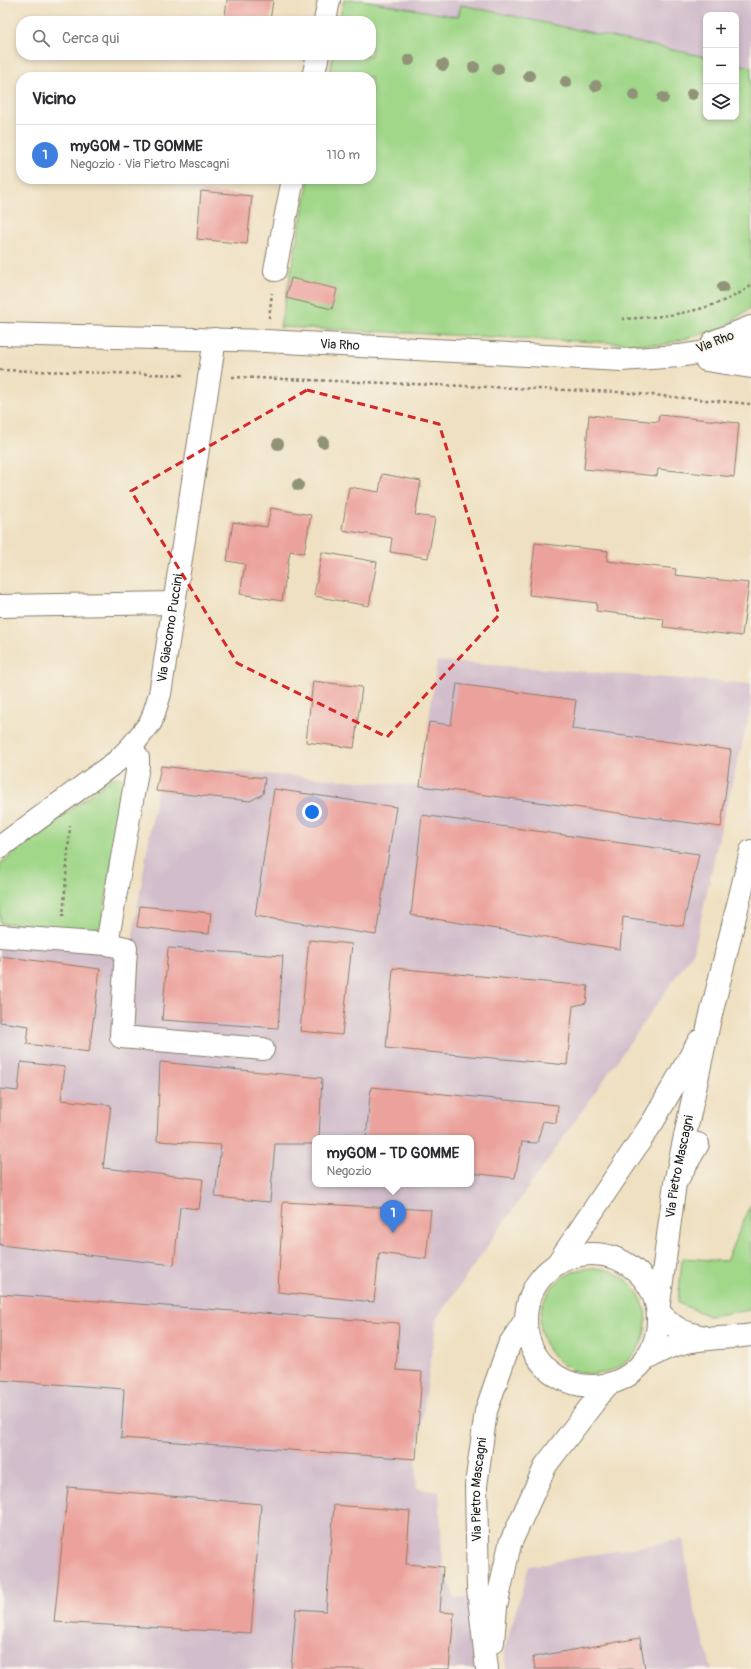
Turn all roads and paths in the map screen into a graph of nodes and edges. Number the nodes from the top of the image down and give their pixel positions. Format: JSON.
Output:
{"nodes":[{"id":1,"x":329,"y":0,"type":"edge"},
{"id":2,"x":325,"y":16,"type":"edge"},
{"id":3,"x":317,"y":60,"type":"edge"},
{"id":4,"x":314,"y":72,"type":"edge"},
{"id":5,"x":292,"y":184,"type":"edge"},
{"id":6,"x":275,"y":270,"type":"joint"},
{"id":7,"x":751,"y":286,"type":"edge"},
{"id":8,"x":622,"y":319,"type":"dead end"},
{"id":9,"x":751,"y":327,"type":"edge"},
{"id":10,"x":0,"y":334,"type":"edge"},
{"id":11,"x":215,"y":339,"type":"junction"},
{"id":12,"x":266,"y":341,"type":"junction"},
{"id":13,"x":751,"y":345,"type":"edge"},
{"id":14,"x":679,"y":356,"type":"junction"},
{"id":15,"x":751,"y":367,"type":"edge"},
{"id":16,"x":0,"y":370,"type":"edge"},
{"id":17,"x":210,"y":376,"type":"junction"},
{"id":18,"x":751,"y":404,"type":"edge"},
{"id":19,"x":174,"y":603,"type":"junction"},
{"id":20,"x":0,"y":606,"type":"edge"},
{"id":21,"x":134,"y":745,"type":"junction"},
{"id":22,"x":60,"y":802,"type":"junction"},
{"id":23,"x":0,"y":847,"type":"edge"},
{"id":24,"x":751,"y":850,"type":"edge"},
{"id":25,"x":0,"y":936,"type":"edge"},
{"id":26,"x":61,"y":941,"type":"junction"},
{"id":27,"x":107,"y":944,"type":"junction"},
{"id":28,"x":710,"y":1022,"type":"junction"},
{"id":29,"x":263,"y":1049,"type":"dead end"},
{"id":30,"x":698,"y":1144,"type":"dead end"},
{"id":31,"x":675,"y":1183,"type":"junction"},
{"id":32,"x":557,"y":1264,"type":"junction"},
{"id":33,"x":658,"y":1311,"type":"junction"},
{"id":34,"x":526,"y":1318,"type":"junction"},
{"id":35,"x":751,"y":1335,"type":"edge"},
{"id":36,"x":709,"y":1338,"type":"junction"},
{"id":37,"x":645,"y":1360,"type":"junction"},
{"id":38,"x":607,"y":1385,"type":"junction"},
{"id":39,"x":487,"y":1669,"type":"edge"},
{"id":40,"x":491,"y":1669,"type":"edge"}],
"edges":[{"from":1,"to":2,"type":"main road"},
{"from":3,"to":4,"type":"main road"},
{"from":5,"to":6,"type":"main road"},
{"from":6,"to":12,"type":"path"},
{"from":7,"to":8,"type":"path"},
{"from":9,"to":14,"type":"main road","name":"Via Rho"},
{"from":10,"to":11,"type":"main road","name":"Via Rho"},
{"from":11,"to":12,"type":"main road","name":"Via Rho"},
{"from":11,"to":17,"type":"main road","name":"Via Giacomo Puccini"},
{"from":12,"to":14,"type":"main road","name":"Via Rho"},
{"from":13,"to":14,"type":"main road","name":"Via Rho"},
{"from":14,"to":15,"type":"main road"},
{"from":16,"to":17,"type":"path"},
{"from":17,"to":18,"type":"path"},
{"from":17,"to":19,"type":"main road","name":"Via Giacomo Puccini"},
{"from":19,"to":20,"type":"main road"},
{"from":19,"to":21,"type":"main road","name":"Via Giacomo Puccini"},
{"from":21,"to":22,"type":"main road","name":"Via Giacomo Puccini"},
{"from":21,"to":27,"type":"main road"},
{"from":22,"to":23,"type":"main road","name":"Via Giacomo Puccini"},
{"from":22,"to":26,"type":"path"},
{"from":24,"to":28,"type":"main road","name":"Via Pietro Mascagni"},
{"from":25,"to":26,"type":"main road"},
{"from":26,"to":27,"type":"main road"},
{"from":27,"to":29,"type":"main road"},
{"from":28,"to":31,"type":"main road","name":"Via Pietro Mascagni"},
{"from":28,"to":32,"type":"main road","name":"Via Pietro Mascagni"},
{"from":30,"to":31,"type":"main road"},
{"from":31,"to":33,"type":"main road","name":"Via Pietro Mascagni"},
{"from":32,"to":33,"type":"main road"},
{"from":32,"to":34,"type":"main road"},
{"from":33,"to":36,"type":"main road"},
{"from":33,"to":37,"type":"main road"},
{"from":34,"to":38,"type":"main road"},
{"from":34,"to":39,"type":"main road","name":"Via Pietro Mascagni"},
{"from":35,"to":36,"type":"main road"},
{"from":36,"to":37,"type":"main road"},
{"from":37,"to":38,"type":"main road"},
{"from":38,"to":40,"type":"main road"}]}
